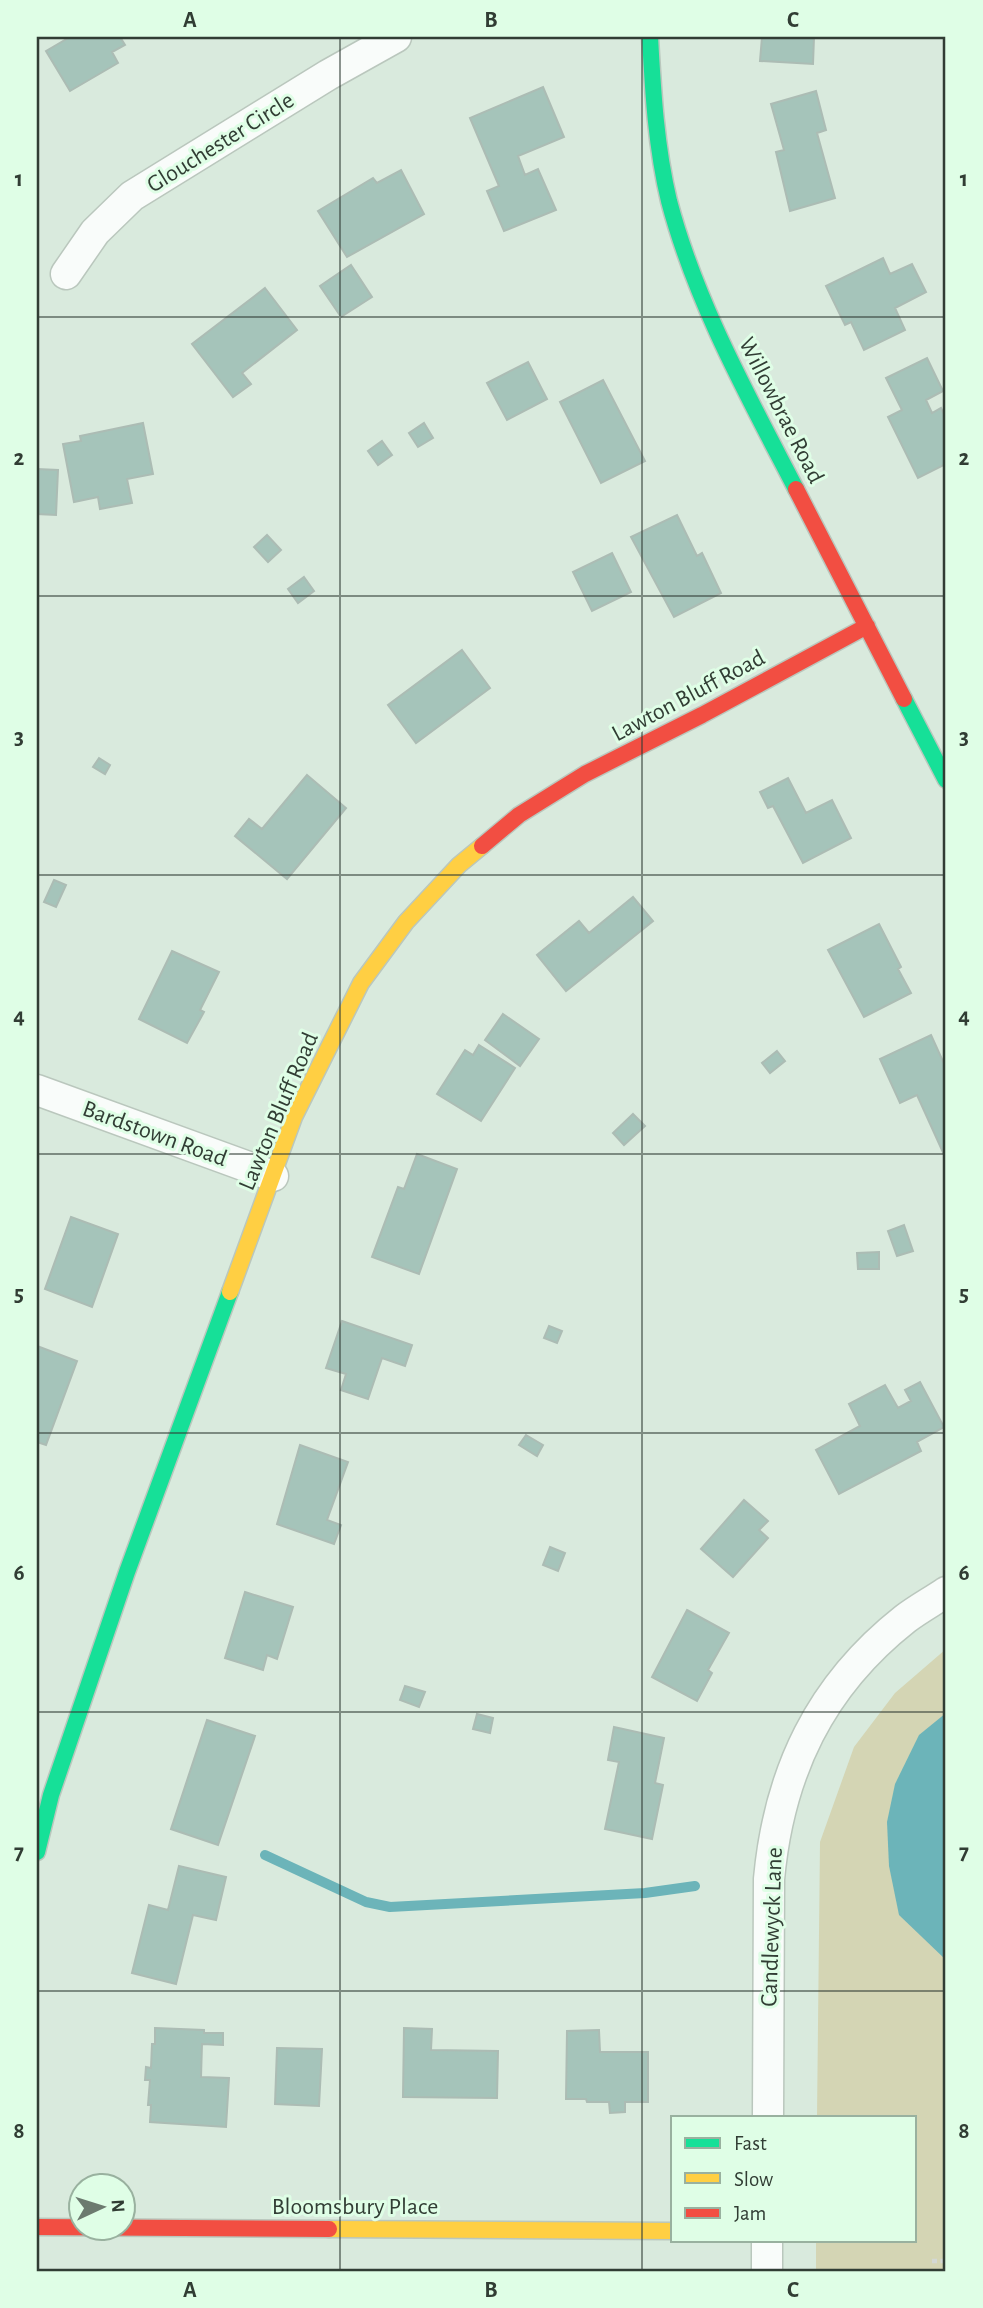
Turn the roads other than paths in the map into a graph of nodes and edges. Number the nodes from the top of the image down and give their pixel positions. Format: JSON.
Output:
{"nodes":[{"id":1,"x":396,"y":37,"type":"edge"},
{"id":2,"x":650,"y":37,"type":"edge"},
{"id":3,"x":66,"y":274,"type":"dead end"},
{"id":4,"x":867,"y":626,"type":"junction"},
{"id":5,"x":946,"y":780,"type":"edge"},
{"id":6,"x":37,"y":1090,"type":"edge"},
{"id":7,"x":272,"y":1177,"type":"junction"},
{"id":8,"x":946,"y":1592,"type":"edge"},
{"id":9,"x":37,"y":1852,"type":"edge"},
{"id":10,"x":768,"y":2116,"type":"edge"},
{"id":11,"x":37,"y":2227,"type":"edge"},
{"id":12,"x":671,"y":2231,"type":"edge"},
{"id":13,"x":768,"y":2242,"type":"edge"},
{"id":14,"x":767,"y":2271,"type":"edge"}],
"edges":[{"from":1,"to":3,"type":"street","name":"Glouchester Circle"},
{"from":2,"to":4,"type":"street","name":"Willowbrae Road"},
{"from":4,"to":5,"type":"street","name":"Willowbrae Road"},
{"from":4,"to":7,"type":"street","name":"Lawton Bluff Road"},
{"from":6,"to":7,"type":"street","name":"Bardstown Road"},
{"from":7,"to":9,"type":"street","name":"Lawton Bluff Road"},
{"from":8,"to":10,"type":"street","name":"Candlewyck Lane"},
{"from":11,"to":12,"type":"street","name":"Bloomsbury Place"},
{"from":13,"to":14,"type":"street"}]}
